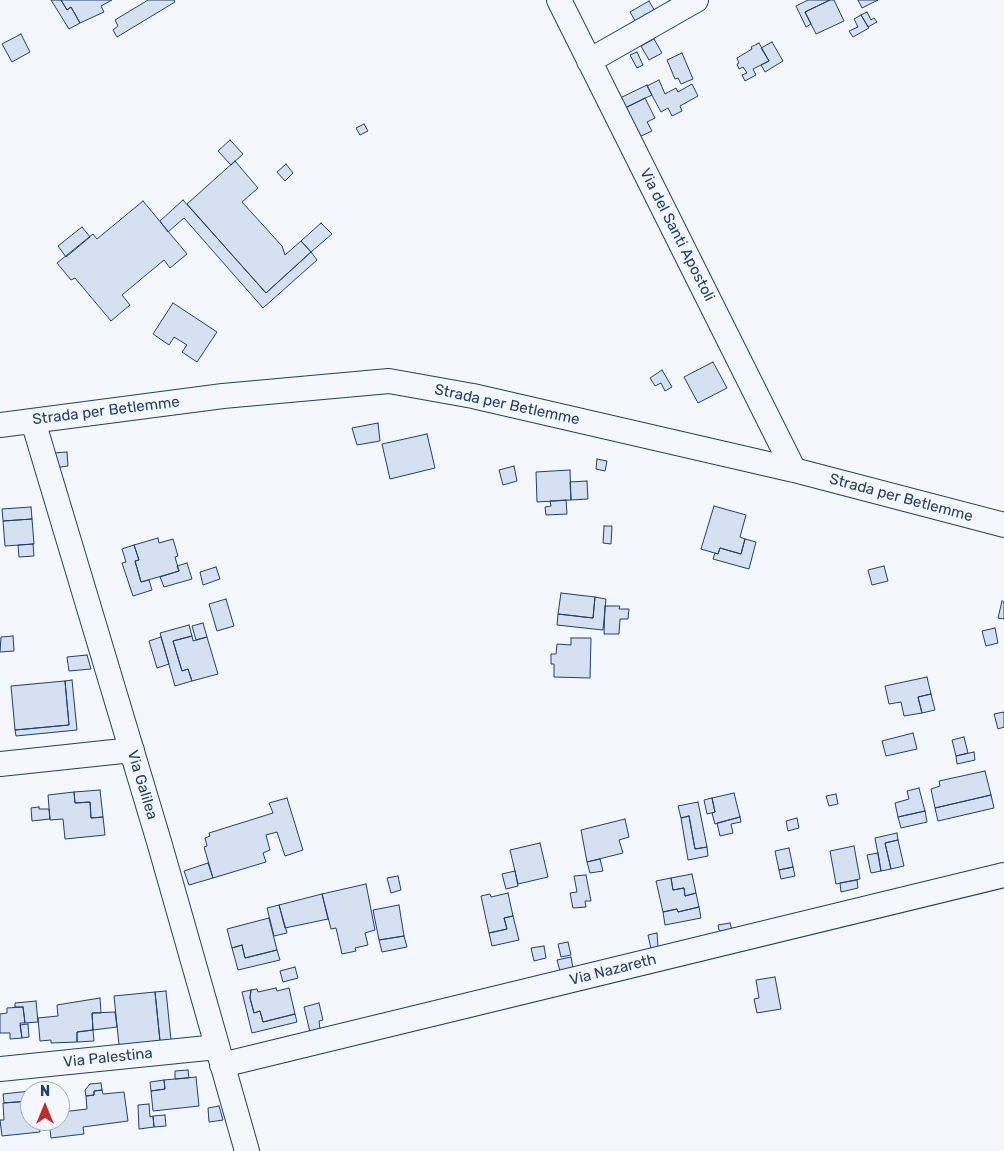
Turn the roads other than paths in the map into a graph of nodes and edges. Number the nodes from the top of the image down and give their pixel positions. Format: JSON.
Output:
{"nodes":[{"id":1,"x":559,"y":0,"type":"edge"},
{"id":2,"x":696,"y":0,"type":"edge"},
{"id":3,"x":589,"y":61,"type":"junction"},
{"id":4,"x":34,"y":421,"type":"junction"},
{"id":5,"x":0,"y":425,"type":"edge"},
{"id":6,"x":794,"y":470,"type":"junction"},
{"id":7,"x":1004,"y":525,"type":"edge"},
{"id":8,"x":132,"y":750,"type":"junction"},
{"id":9,"x":0,"y":764,"type":"edge"},
{"id":10,"x":1004,"y":875,"type":"edge"},
{"id":11,"x":219,"y":1056,"type":"junction"},
{"id":12,"x":0,"y":1069,"type":"edge"},
{"id":13,"x":247,"y":1151,"type":"edge"}],
"edges":[{"from":1,"to":3,"type":"street","name":"Via del Santi Apostoli"},
{"from":2,"to":3,"type":"street"},
{"from":3,"to":6,"type":"street","name":"Via del Santi Apostoli"},
{"from":4,"to":5,"type":"street","name":"Strada per Betlemme"},
{"from":4,"to":6,"type":"street","name":"Strada per Betlemme"},
{"from":4,"to":8,"type":"street","name":"Via Galilea"},
{"from":6,"to":7,"type":"street","name":"Strada per Betlemme"},
{"from":8,"to":9,"type":"street"},
{"from":8,"to":11,"type":"street","name":"Via Galilea"},
{"from":10,"to":11,"type":"street","name":"Via Nazareth"},
{"from":11,"to":12,"type":"street","name":"Via Palestina"},
{"from":11,"to":13,"type":"street","name":"Via Galilea"}]}
